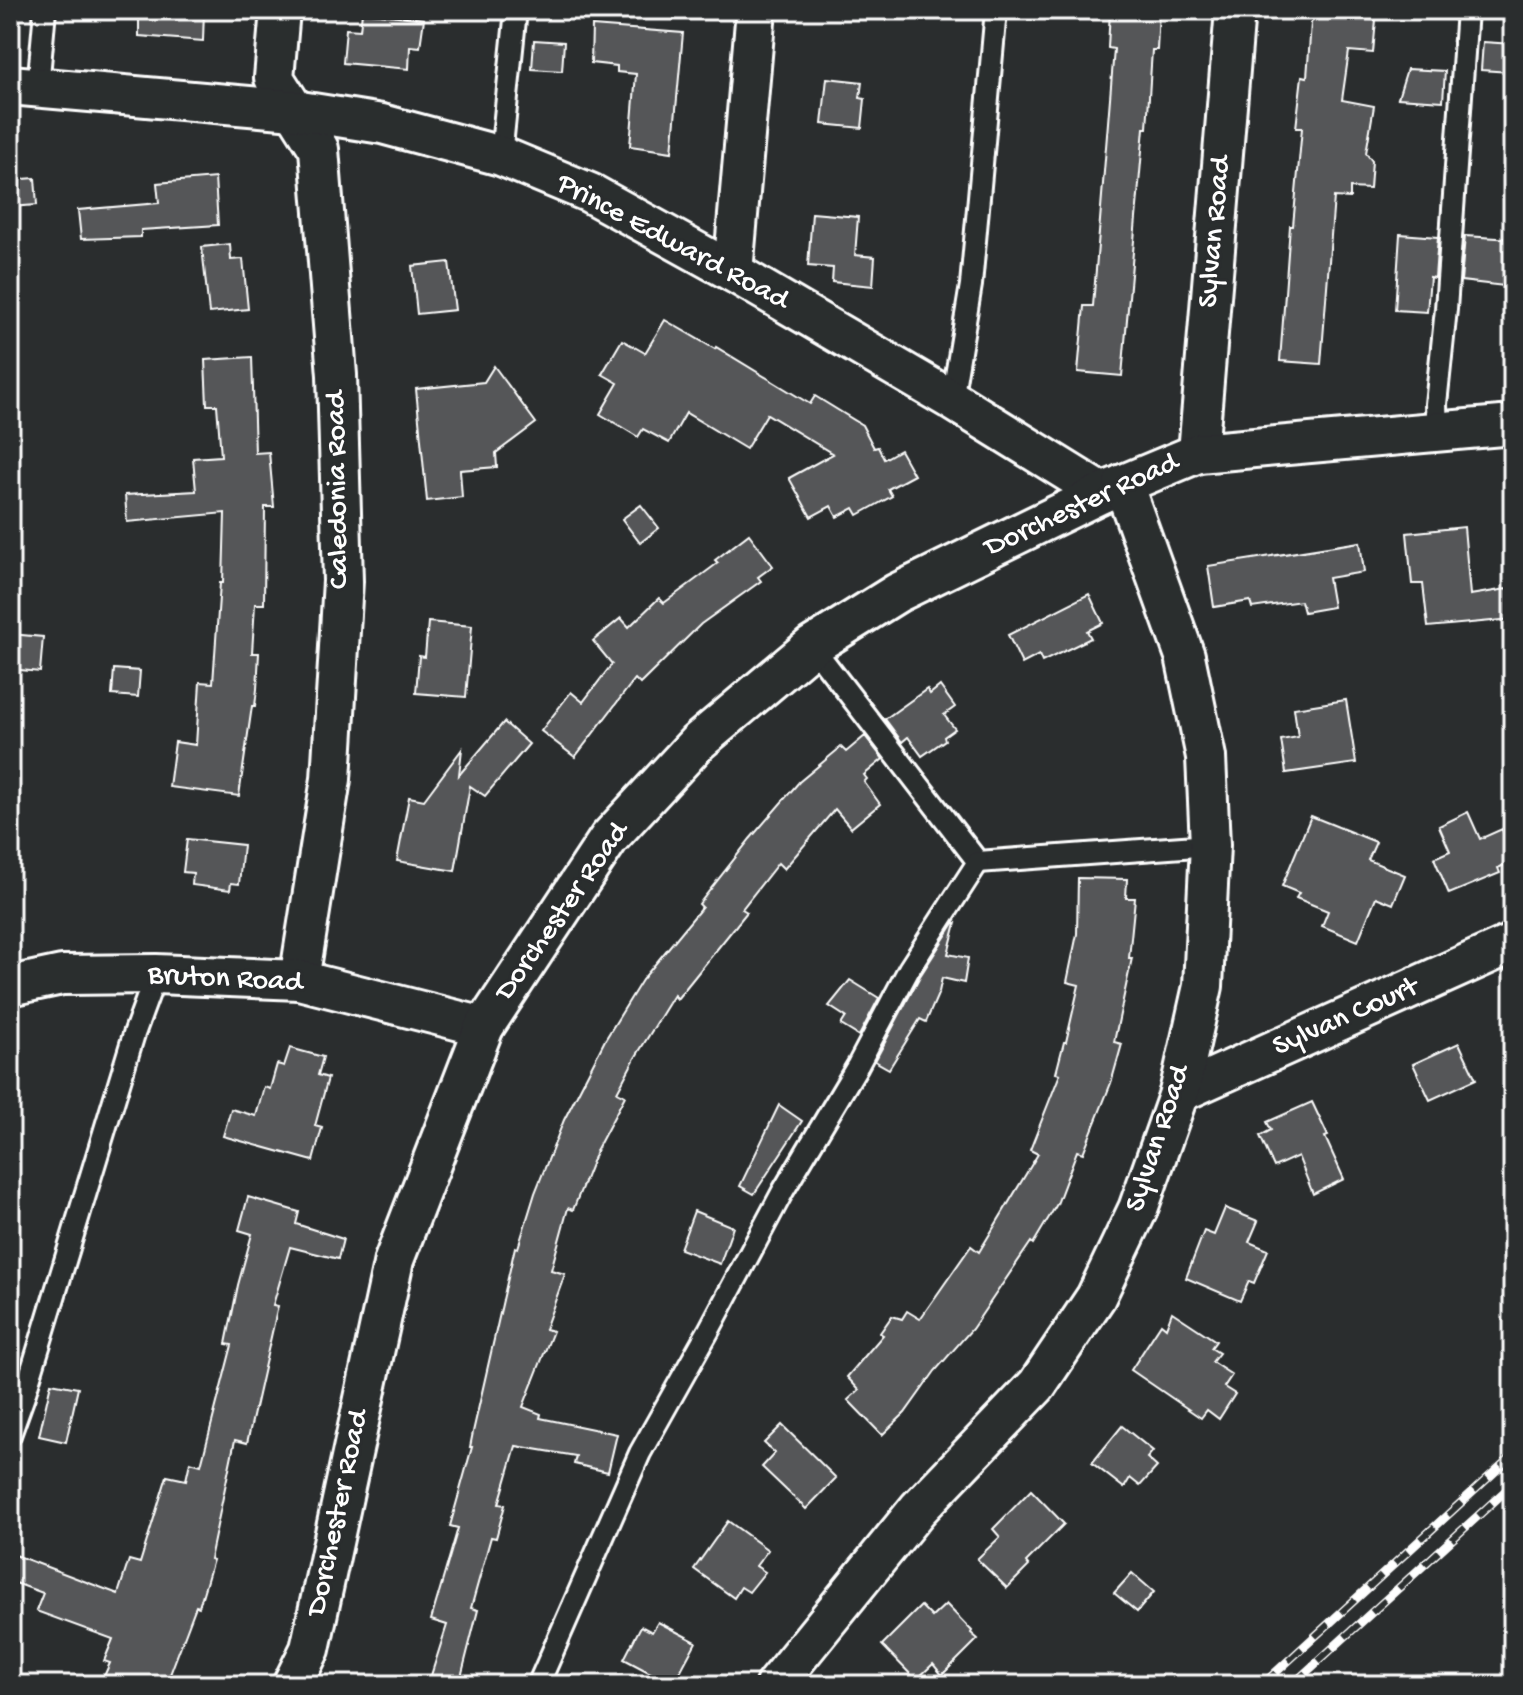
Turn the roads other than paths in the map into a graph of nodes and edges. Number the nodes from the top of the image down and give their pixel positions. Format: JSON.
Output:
{"nodes":[{"id":1,"x":45,"y":10,"type":"edge"},
{"id":2,"x":280,"y":10,"type":"edge"},
{"id":3,"x":516,"y":10,"type":"edge"},
{"id":4,"x":756,"y":10,"type":"edge"},
{"id":5,"x":996,"y":10,"type":"edge"},
{"id":6,"x":1235,"y":10,"type":"edge"},
{"id":7,"x":1467,"y":10,"type":"edge"},
{"id":8,"x":24,"y":86,"type":"edge"},
{"id":9,"x":294,"y":110,"type":"junction"},
{"id":10,"x":501,"y":156,"type":"junction"},
{"id":11,"x":733,"y":272,"type":"junction"},
{"id":12,"x":952,"y":400,"type":"junction"},
{"id":13,"x":1513,"y":425,"type":"edge"},
{"id":14,"x":1437,"y":432,"type":"junction"},
{"id":15,"x":1198,"y":453,"type":"junction"},
{"id":16,"x":1112,"y":488,"type":"junction"},
{"id":17,"x":812,"y":646,"type":"junction"},
{"id":18,"x":1210,"y":845,"type":"junction"},
{"id":19,"x":978,"y":862,"type":"junction"},
{"id":20,"x":1513,"y":943,"type":"edge"},
{"id":21,"x":156,"y":974,"type":"junction"},
{"id":22,"x":299,"y":980,"type":"junction"},
{"id":23,"x":10,"y":986,"type":"edge"},
{"id":24,"x":484,"y":1027,"type":"junction"},
{"id":25,"x":1179,"y":1093,"type":"junction"},
{"id":26,"x":10,"y":1435,"type":"edge"},
{"id":27,"x":292,"y":1685,"type":"edge"},
{"id":28,"x":538,"y":1685,"type":"edge"},
{"id":29,"x":775,"y":1685,"type":"edge"}],
"edges":[{"from":1,"to":8,"type":"lane"},
{"from":2,"to":9,"type":"street","name":"Caledonia Road"},
{"from":3,"to":10,"type":"lane"},
{"from":4,"to":11,"type":"street"},
{"from":5,"to":12,"type":"lane"},
{"from":6,"to":15,"type":"street","name":"Sylvan Road"},
{"from":7,"to":14,"type":"lane"},
{"from":8,"to":9,"type":"street","name":"Prince Edward Road"},
{"from":9,"to":10,"type":"street","name":"Prince Edward Road"},
{"from":9,"to":22,"type":"street","name":"Caledonia Road"},
{"from":10,"to":11,"type":"street","name":"Prince Edward Road"},
{"from":11,"to":12,"type":"street","name":"Prince Edward Road"},
{"from":12,"to":16,"type":"street","name":"Prince Edward Road"},
{"from":13,"to":14,"type":"street","name":"Dorchester Road"},
{"from":14,"to":15,"type":"street","name":"Dorchester Road"},
{"from":15,"to":16,"type":"street","name":"Dorchester Road"},
{"from":16,"to":17,"type":"street","name":"Dorchester Road"},
{"from":16,"to":18,"type":"street","name":"Sylvan Road"},
{"from":17,"to":19,"type":"lane"},
{"from":17,"to":24,"type":"street","name":"Dorchester Road"},
{"from":18,"to":19,"type":"lane"},
{"from":18,"to":25,"type":"street","name":"Sylvan Road"},
{"from":19,"to":28,"type":"lane"},
{"from":20,"to":25,"type":"street","name":"Sylvan Court"},
{"from":21,"to":22,"type":"street","name":"Bruton Road"},
{"from":21,"to":23,"type":"street","name":"Bruton Road"},
{"from":21,"to":26,"type":"lane"},
{"from":22,"to":24,"type":"street","name":"Bruton Road"},
{"from":24,"to":27,"type":"street","name":"Dorchester Road"},
{"from":25,"to":29,"type":"street","name":"Sylvan Road"}]}
